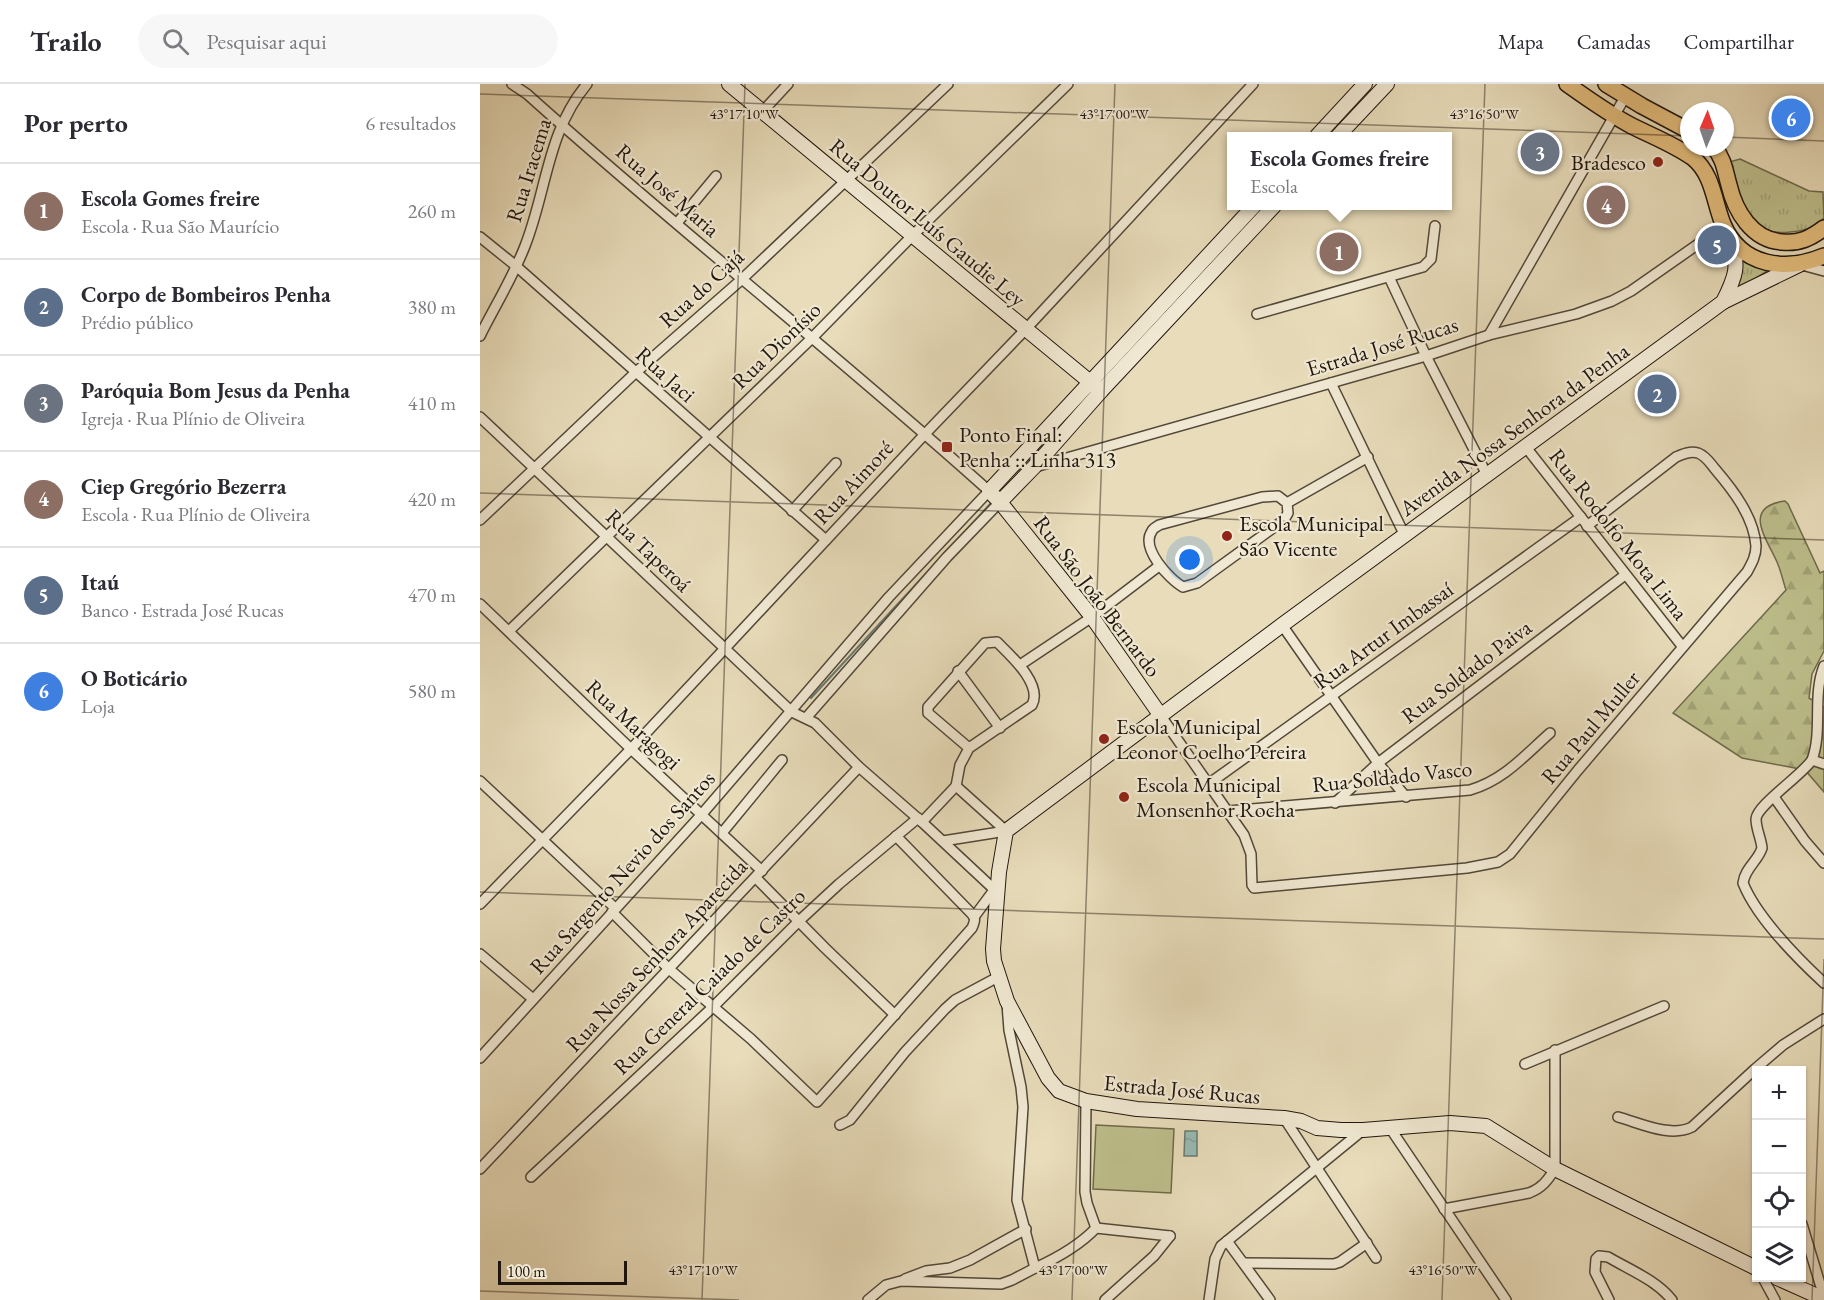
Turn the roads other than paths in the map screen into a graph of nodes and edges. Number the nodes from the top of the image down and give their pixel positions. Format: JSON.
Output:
{"nodes":[{"id":1,"x":512,"y":84,"type":"edge"},
{"id":2,"x":587,"y":84,"type":"edge"},
{"id":3,"x":729,"y":84,"type":"edge"},
{"id":4,"x":788,"y":84,"type":"edge"},
{"id":5,"x":948,"y":84,"type":"edge"},
{"id":6,"x":1068,"y":84,"type":"edge"},
{"id":7,"x":1253,"y":84,"type":"edge"},
{"id":8,"x":1365,"y":84,"type":"edge"},
{"id":9,"x":1387,"y":84,"type":"edge"},
{"id":10,"x":1567,"y":84,"type":"edge"},
{"id":11,"x":1606,"y":84,"type":"edge"},
{"id":12,"x":1625,"y":97,"type":"junction"},
{"id":13,"x":762,"y":112,"type":"junction"},
{"id":14,"x":1615,"y":116,"type":"junction"},
{"id":15,"x":561,"y":124,"type":"junction"},
{"id":16,"x":1680,"y":126,"type":"edge"},
{"id":17,"x":1321,"y":132,"type":"edge"},
{"id":18,"x":1342,"y":132,"type":"edge"},
{"id":19,"x":1720,"y":156,"type":"edge"},
{"id":20,"x":716,"y":176,"type":"dead end"},
{"id":21,"x":846,"y":180,"type":"junction"},
{"id":22,"x":1250,"y":210,"type":"edge"},
{"id":23,"x":1268,"y":210,"type":"edge"},
{"id":24,"x":677,"y":224,"type":"junction"},
{"id":25,"x":1435,"y":226,"type":"dead end"},
{"id":26,"x":1724,"y":226,"type":"junction"},
{"id":27,"x":1824,"y":228,"type":"edge"},
{"id":28,"x":912,"y":236,"type":"junction"},
{"id":29,"x":480,"y":237,"type":"edge"},
{"id":30,"x":1824,"y":256,"type":"edge"},
{"id":31,"x":1800,"y":265,"type":"junction"},
{"id":32,"x":516,"y":266,"type":"junction"},
{"id":33,"x":1824,"y":271,"type":"edge"},
{"id":34,"x":1389,"y":277,"type":"junction"},
{"id":35,"x":741,"y":280,"type":"junction"},
{"id":36,"x":1723,"y":302,"type":"junction"},
{"id":37,"x":1257,"y":314,"type":"dead end"},
{"id":38,"x":1025,"y":330,"type":"junction"},
{"id":39,"x":1489,"y":335,"type":"junction"},
{"id":40,"x":480,"y":336,"type":"edge"},
{"id":41,"x":813,"y":337,"type":"junction"},
{"id":42,"x":1426,"y":356,"type":"junction"},
{"id":43,"x":635,"y":373,"type":"junction"},
{"id":44,"x":1331,"y":383,"type":"junction"},
{"id":45,"x":1094,"y":387,"type":"junction"},
{"id":46,"x":480,"y":417,"type":"edge"},
{"id":47,"x":925,"y":434,"type":"junction"},
{"id":48,"x":708,"y":438,"type":"junction"},
{"id":49,"x":1525,"y":446,"type":"junction"},
{"id":50,"x":1368,"y":457,"type":"junction"},
{"id":51,"x":836,"y":463,"type":"dead end"},
{"id":52,"x":1035,"y":467,"type":"junction"},
{"id":53,"x":536,"y":468,"type":"junction"},
{"id":54,"x":1487,"y":475,"type":"junction"},
{"id":55,"x":995,"y":497,"type":"junction"},
{"id":56,"x":1287,"y":503,"type":"junction"},
{"id":57,"x":792,"y":511,"type":"junction"},
{"id":58,"x":1581,"y":517,"type":"junction"},
{"id":59,"x":480,"y":520,"type":"edge"},
{"id":60,"x":1587,"y":525,"type":"junction"},
{"id":61,"x":1405,"y":536,"type":"junction"},
{"id":62,"x":607,"y":537,"type":"junction"},
{"id":63,"x":826,"y":540,"type":"junction"},
{"id":64,"x":1159,"y":566,"type":"junction"},
{"id":65,"x":1625,"y":575,"type":"junction"},
{"id":66,"x":480,"y":604,"type":"edge"},
{"id":67,"x":1092,"y":617,"type":"junction"},
{"id":68,"x":1282,"y":625,"type":"junction"},
{"id":69,"x":509,"y":631,"type":"junction"},
{"id":70,"x":1682,"y":646,"type":"junction"},
{"id":71,"x":724,"y":649,"type":"junction"},
{"id":72,"x":1020,"y":665,"type":"junction"},
{"id":73,"x":1824,"y":666,"type":"edge"},
{"id":74,"x":958,"y":671,"type":"junction"},
{"id":75,"x":1331,"y":696,"type":"junction"},
{"id":76,"x":792,"y":712,"type":"junction"},
{"id":77,"x":1161,"y":716,"type":"junction"},
{"id":78,"x":806,"y":718,"type":"junction"},
{"id":79,"x":1000,"y":728,"type":"junction"},
{"id":80,"x":1550,"y":733,"type":"dead end"},
{"id":81,"x":969,"y":748,"type":"junction"},
{"id":82,"x":630,"y":749,"type":"junction"},
{"id":83,"x":782,"y":760,"type":"dead end"},
{"id":84,"x":1812,"y":760,"type":"junction"},
{"id":85,"x":1378,"y":764,"type":"junction"},
{"id":86,"x":1824,"y":764,"type":"edge"},
{"id":87,"x":859,"y":767,"type":"junction"},
{"id":88,"x":480,"y":781,"type":"edge"},
{"id":89,"x":1207,"y":785,"type":"junction"},
{"id":90,"x":956,"y":786,"type":"junction"},
{"id":91,"x":1406,"y":797,"type":"junction"},
{"id":92,"x":1774,"y":797,"type":"junction"},
{"id":93,"x":1335,"y":803,"type":"junction"},
{"id":94,"x":1228,"y":811,"type":"junction"},
{"id":95,"x":702,"y":814,"type":"junction"},
{"id":96,"x":920,"y":820,"type":"junction"},
{"id":97,"x":1006,"y":831,"type":"junction"},
{"id":98,"x":722,"y":834,"type":"junction"},
{"id":99,"x":896,"y":836,"type":"junction"},
{"id":100,"x":542,"y":841,"type":"junction"},
{"id":101,"x":943,"y":842,"type":"junction"},
{"id":102,"x":1824,"y":863,"type":"edge"},
{"id":103,"x":759,"y":874,"type":"junction"},
{"id":104,"x":996,"y":892,"type":"junction"},
{"id":105,"x":480,"y":904,"type":"edge"},
{"id":106,"x":614,"y":910,"type":"junction"},
{"id":107,"x":973,"y":915,"type":"junction"},
{"id":108,"x":799,"y":921,"type":"junction"},
{"id":109,"x":480,"y":954,"type":"edge"},
{"id":110,"x":669,"y":969,"type":"junction"},
{"id":111,"x":998,"y":977,"type":"junction"},
{"id":112,"x":1824,"y":983,"type":"edge"},
{"id":113,"x":533,"y":999,"type":"junction"},
{"id":114,"x":1007,"y":1002,"type":"junction"},
{"id":115,"x":1664,"y":1006,"type":"dead end"},
{"id":116,"x":713,"y":1007,"type":"junction"},
{"id":117,"x":895,"y":1015,"type":"junction"},
{"id":118,"x":1824,"y":1019,"type":"edge"},
{"id":119,"x":1555,"y":1050,"type":"junction"},
{"id":120,"x":480,"y":1058,"type":"edge"},
{"id":121,"x":1525,"y":1064,"type":"dead end"},
{"id":122,"x":1761,"y":1066,"type":"edge"},
{"id":123,"x":1752,"y":1075,"type":"edge"},
{"id":124,"x":1086,"y":1101,"type":"junction"},
{"id":125,"x":1618,"y":1117,"type":"dead end"},
{"id":126,"x":1284,"y":1118,"type":"junction"},
{"id":127,"x":840,"y":1125,"type":"dead end"},
{"id":128,"x":1390,"y":1128,"type":"junction"},
{"id":129,"x":1363,"y":1130,"type":"junction"},
{"id":130,"x":480,"y":1169,"type":"edge"},
{"id":131,"x":1317,"y":1169,"type":"junction"},
{"id":132,"x":1555,"y":1169,"type":"junction"},
{"id":133,"x":531,"y":1177,"type":"dead end"},
{"id":134,"x":1444,"y":1209,"type":"junction"},
{"id":135,"x":1026,"y":1228,"type":"junction"},
{"id":136,"x":1096,"y":1228,"type":"junction"},
{"id":137,"x":1803,"y":1228,"type":"edge"},
{"id":138,"x":1227,"y":1241,"type":"junction"},
{"id":139,"x":1366,"y":1243,"type":"junction"},
{"id":140,"x":1376,"y":1258,"type":"dead end"},
{"id":141,"x":1244,"y":1263,"type":"junction"},
{"id":142,"x":1752,"y":1266,"type":"edge"},
{"id":143,"x":1035,"y":1268,"type":"junction"},
{"id":144,"x":901,"y":1281,"type":"junction"},
{"id":145,"x":1765,"y":1282,"type":"edge"},
{"id":146,"x":1786,"y":1282,"type":"edge"},
{"id":147,"x":1824,"y":1298,"type":"edge"},
{"id":148,"x":868,"y":1300,"type":"edge"},
{"id":149,"x":1105,"y":1300,"type":"edge"},
{"id":150,"x":1209,"y":1300,"type":"edge"},
{"id":151,"x":1270,"y":1300,"type":"edge"},
{"id":152,"x":1506,"y":1300,"type":"edge"},
{"id":153,"x":1609,"y":1300,"type":"edge"},
{"id":154,"x":1672,"y":1300,"type":"edge"},
{"id":155,"x":1775,"y":1300,"type":"edge"}],
"edges":[{"from":1,"to":15,"type":"street","name":"Rua José Maria"},
{"from":2,"to":15,"type":"street","name":"Rua Iracema"},
{"from":3,"to":13,"type":"street","name":"Rua Doutor Luís Gaudie Ley"},
{"from":4,"to":13,"type":"street"},
{"from":5,"to":21,"type":"street","name":"Rua do Cajá"},
{"from":6,"to":28,"type":"street","name":"Rua Dionísio"},
{"from":7,"to":38,"type":"street","name":"Rua Aimoré"},
{"from":8,"to":17,"type":"street"},
{"from":9,"to":18,"type":"street"},
{"from":10,"to":14,"type":"main road"},
{"from":11,"to":12,"type":"main road"},
{"from":12,"to":14,"type":"street"},
{"from":12,"to":16,"type":"main road"},
{"from":13,"to":21,"type":"street","name":"Rua Doutor Luís Gaudie Ley"},
{"from":14,"to":26,"type":"main road"},
{"from":14,"to":39,"type":"street"},
{"from":15,"to":24,"type":"street","name":"Rua José Maria"},
{"from":15,"to":32,"type":"street","name":"Rua Iracema"},
{"from":19,"to":27,"type":"main road"},
{"from":20,"to":24,"type":"street"},
{"from":21,"to":28,"type":"street","name":"Rua Doutor Luís Gaudie Ley"},
{"from":21,"to":35,"type":"street","name":"Rua do Cajá"},
{"from":22,"to":45,"type":"street"},
{"from":23,"to":45,"type":"street"},
{"from":24,"to":35,"type":"street","name":"Rua José Maria"},
{"from":25,"to":34,"type":"street"},
{"from":26,"to":31,"type":"main road"},
{"from":26,"to":36,"type":"street","name":"Avenida Nossa Senhora da Penha"},
{"from":26,"to":39,"type":"street","name":"Estrada José Rucas"},
{"from":28,"to":38,"type":"street","name":"Rua Doutor Luís Gaudie Ley"},
{"from":28,"to":41,"type":"street","name":"Rua Dionísio"},
{"from":29,"to":32,"type":"street","name":"Rua Jaci"},
{"from":30,"to":31,"type":"main road"},
{"from":31,"to":33,"type":"street"},
{"from":31,"to":36,"type":"street"},
{"from":32,"to":40,"type":"street","name":"Rua Iracema"},
{"from":32,"to":43,"type":"street","name":"Rua Jaci"},
{"from":34,"to":37,"type":"street"},
{"from":34,"to":42,"type":"street"},
{"from":35,"to":41,"type":"street","name":"Rua José Maria"},
{"from":35,"to":43,"type":"street","name":"Rua do Cajá"},
{"from":36,"to":49,"type":"street","name":"Avenida Nossa Senhora da Penha"},
{"from":38,"to":45,"type":"street","name":"Rua Doutor Luís Gaudie Ley"},
{"from":38,"to":47,"type":"street","name":"Rua Aimoré"},
{"from":39,"to":42,"type":"street","name":"Estrada José Rucas"},
{"from":41,"to":47,"type":"street","name":"Rua José Maria"},
{"from":41,"to":48,"type":"street","name":"Rua Dionísio"},
{"from":42,"to":44,"type":"street","name":"Estrada José Rucas"},
{"from":42,"to":54,"type":"street"},
{"from":43,"to":48,"type":"street","name":"Rua Jaci"},
{"from":43,"to":53,"type":"street","name":"Rua do Cajá"},
{"from":44,"to":50,"type":"street"},
{"from":44,"to":52,"type":"street","name":"Estrada José Rucas"},
{"from":45,"to":52,"type":"street"},
{"from":45,"to":55,"type":"street"},
{"from":46,"to":53,"type":"street","name":"Rua Taperoá"},
{"from":47,"to":55,"type":"street","name":"Rua José Maria"},
{"from":47,"to":63,"type":"street","name":"Rua Aimoré"},
{"from":48,"to":57,"type":"street","name":"Rua Jaci"},
{"from":48,"to":62,"type":"street","name":"Rua Dionísio"},
{"from":49,"to":54,"type":"street","name":"Avenida Nossa Senhora da Penha"},
{"from":49,"to":58,"type":"street","name":"Rua Rodolfo Mota Lima"},
{"from":50,"to":56,"type":"street"},
{"from":50,"to":61,"type":"street"},
{"from":51,"to":57,"type":"street"},
{"from":52,"to":55,"type":"street"},
{"from":53,"to":59,"type":"street","name":"Rua do Cajá"},
{"from":53,"to":62,"type":"street","name":"Rua Taperoá"},
{"from":54,"to":61,"type":"street","name":"Avenida Nossa Senhora da Penha"},
{"from":55,"to":67,"type":"street","name":"Rua São João Bernardo"},
{"from":55,"to":76,"type":"street","name":"Rua Sargento Nevio dos Santos"},
{"from":55,"to":78,"type":"street"},
{"from":56,"to":64,"type":"street"},
{"from":56,"to":64,"type":"street"},
{"from":57,"to":63,"type":"street","name":"Rua Jaci"},
{"from":58,"to":60,"type":"street","name":"Rua Rodolfo Mota Lima"},
{"from":58,"to":75,"type":"street","name":"Rua Artur Imbassaí"},
{"from":60,"to":65,"type":"street","name":"Rua Rodolfo Mota Lima"},
{"from":60,"to":70,"type":"street","name":"Rua Paul Muller"},
{"from":61,"to":68,"type":"street","name":"Avenida Nossa Senhora da Penha"},
{"from":62,"to":69,"type":"street","name":"Rua Dionísio"},
{"from":62,"to":71,"type":"street","name":"Rua Taperoá"},
{"from":63,"to":71,"type":"street","name":"Rua Aimoré"},
{"from":64,"to":67,"type":"street"},
{"from":65,"to":70,"type":"street","name":"Rua Rodolfo Mota Lima"},
{"from":65,"to":85,"type":"street","name":"Rua Soldado Paiva"},
{"from":66,"to":69,"type":"street","name":"Rua Maragogi"},
{"from":67,"to":72,"type":"street"},
{"from":67,"to":77,"type":"street","name":"Rua São João Bernardo"},
{"from":68,"to":75,"type":"street"},
{"from":68,"to":77,"type":"street","name":"Avenida Nossa Senhora da Penha"},
{"from":69,"to":82,"type":"street","name":"Rua Maragogi"},
{"from":70,"to":94,"type":"street","name":"Rua Paul Muller"},
{"from":71,"to":76,"type":"street","name":"Rua Taperoá"},
{"from":71,"to":82,"type":"street","name":"Rua Aimoré"},
{"from":72,"to":74,"type":"street"},
{"from":72,"to":79,"type":"street"},
{"from":73,"to":84,"type":"street"},
{"from":74,"to":79,"type":"street"},
{"from":74,"to":81,"type":"street"},
{"from":75,"to":85,"type":"street"},
{"from":75,"to":89,"type":"street","name":"Rua Artur Imbassaí"},
{"from":76,"to":78,"type":"street"},
{"from":76,"to":95,"type":"street","name":"Rua Sargento Nevio dos Santos"},
{"from":77,"to":89,"type":"street"},
{"from":77,"to":97,"type":"street","name":"Avenida Nossa Senhora da Penha"},
{"from":78,"to":87,"type":"street"},
{"from":79,"to":81,"type":"street"},
{"from":80,"to":91,"type":"street","name":"Rua Soldado Vasco"},
{"from":81,"to":90,"type":"street"},
{"from":82,"to":95,"type":"street","name":"Rua Maragogi"},
{"from":82,"to":100,"type":"street","name":"Rua Aimoré"},
{"from":83,"to":98,"type":"street"},
{"from":84,"to":86,"type":"street"},
{"from":84,"to":92,"type":"street"},
{"from":85,"to":91,"type":"street"},
{"from":85,"to":93,"type":"street","name":"Rua Soldado Paiva"},
{"from":87,"to":96,"type":"street"},
{"from":87,"to":103,"type":"street","name":"Rua Nossa Senhora Aparecida"},
{"from":88,"to":100,"type":"street"},
{"from":89,"to":94,"type":"street"},
{"from":90,"to":96,"type":"street","name":"Rua General Caiado de Castro"},
{"from":90,"to":97,"type":"street"},
{"from":91,"to":93,"type":"street","name":"Rua Soldado Vasco"},
{"from":92,"to":102,"type":"street"},
{"from":92,"to":112,"type":"street"},
{"from":93,"to":94,"type":"street","name":"Rua Soldado Vasco"},
{"from":95,"to":98,"type":"street","name":"Rua Maragogi"},
{"from":95,"to":106,"type":"street","name":"Rua Sargento Nevio dos Santos"},
{"from":96,"to":99,"type":"street","name":"Rua General Caiado de Castro"},
{"from":96,"to":101,"type":"street"},
{"from":97,"to":101,"type":"street"},
{"from":97,"to":104,"type":"street","name":"Estrada José Rucas"},
{"from":98,"to":103,"type":"street","name":"Rua Maragogi"},
{"from":99,"to":107,"type":"street"},
{"from":99,"to":108,"type":"street","name":"Rua General Caiado de Castro"},
{"from":100,"to":105,"type":"street","name":"Rua Aimoré"},
{"from":100,"to":106,"type":"street"},
{"from":101,"to":104,"type":"street"},
{"from":103,"to":108,"type":"street","name":"Rua Maragogi"},
{"from":103,"to":110,"type":"street","name":"Rua Nossa Senhora Aparecida"},
{"from":104,"to":107,"type":"street"},
{"from":104,"to":111,"type":"street","name":"Estrada José Rucas"},
{"from":106,"to":110,"type":"street"},
{"from":106,"to":113,"type":"street","name":"Rua Sargento Nevio dos Santos"},
{"from":107,"to":117,"type":"street"},
{"from":108,"to":116,"type":"street","name":"Rua General Caiado de Castro"},
{"from":108,"to":117,"type":"street","name":"Rua Maragogi"},
{"from":109,"to":113,"type":"street"},
{"from":110,"to":116,"type":"street"},
{"from":110,"to":130,"type":"street","name":"Rua Nossa Senhora Aparecida"},
{"from":111,"to":114,"type":"street","name":"Estrada José Rucas"},
{"from":111,"to":127,"type":"street"},
{"from":113,"to":120,"type":"street","name":"Rua Sargento Nevio dos Santos"},
{"from":114,"to":124,"type":"street","name":"Estrada José Rucas"},
{"from":114,"to":135,"type":"street"},
{"from":115,"to":119,"type":"street"},
{"from":116,"to":117,"type":"street"},
{"from":116,"to":133,"type":"street","name":"Rua General Caiado de Castro"},
{"from":118,"to":122,"type":"street"},
{"from":119,"to":121,"type":"street"},
{"from":119,"to":132,"type":"street"},
{"from":123,"to":125,"type":"street"},
{"from":124,"to":126,"type":"street","name":"Estrada José Rucas"},
{"from":124,"to":136,"type":"street"},
{"from":126,"to":129,"type":"street","name":"Estrada José Rucas"},
{"from":126,"to":131,"type":"street"},
{"from":128,"to":129,"type":"street","name":"Estrada José Rucas"},
{"from":128,"to":132,"type":"street","name":"Estrada José Rucas"},
{"from":128,"to":134,"type":"street"},
{"from":129,"to":131,"type":"street"},
{"from":131,"to":138,"type":"street"},
{"from":131,"to":139,"type":"street"},
{"from":132,"to":134,"type":"street"},
{"from":132,"to":142,"type":"street","name":"Estrada José Rucas"},
{"from":134,"to":152,"type":"street"},
{"from":135,"to":143,"type":"street"},
{"from":135,"to":144,"type":"street"},
{"from":136,"to":143,"type":"street"},
{"from":136,"to":149,"type":"street"},
{"from":137,"to":147,"type":"street"},
{"from":138,"to":141,"type":"street"},
{"from":138,"to":150,"type":"street"},
{"from":139,"to":140,"type":"street"},
{"from":139,"to":141,"type":"street"},
{"from":141,"to":151,"type":"street"},
{"from":143,"to":144,"type":"street"},
{"from":144,"to":148,"type":"street"},
{"from":145,"to":155,"type":"street"},
{"from":146,"to":147,"type":"street"},
{"from":153,"to":154,"type":"street"}]}
